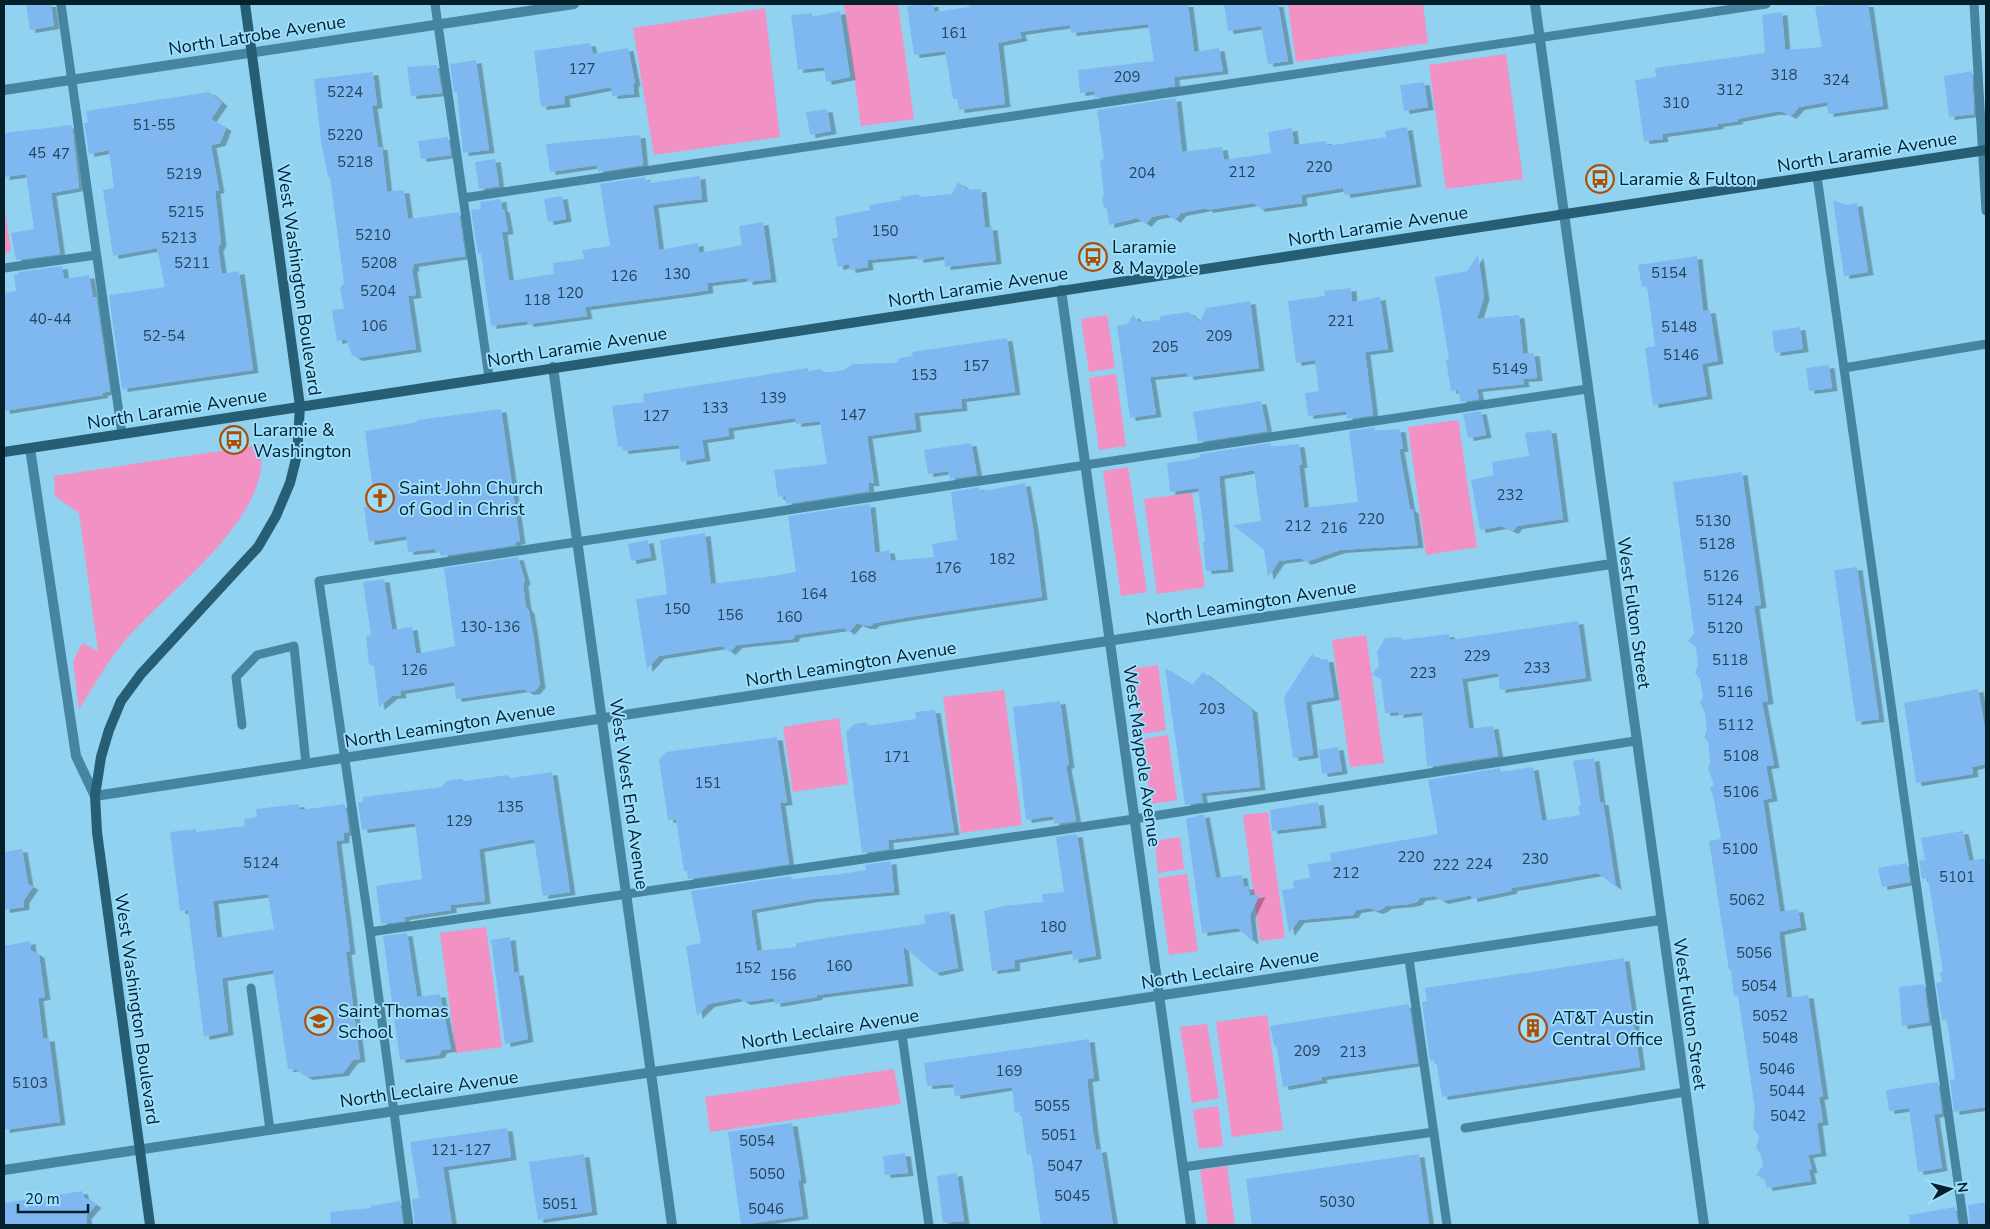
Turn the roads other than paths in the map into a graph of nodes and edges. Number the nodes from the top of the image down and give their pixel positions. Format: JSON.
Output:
{"nodes":[{"id":1,"x":61,"y":4,"type":"edge"},
{"id":2,"x":245,"y":4,"type":"edge"},
{"id":3,"x":435,"y":4,"type":"edge"},
{"id":4,"x":574,"y":4,"type":"edge"},
{"id":5,"x":1535,"y":4,"type":"edge"},
{"id":6,"x":1766,"y":4,"type":"edge"},
{"id":7,"x":1974,"y":4,"type":"edge"},
{"id":8,"x":438,"y":24,"type":"junction"},
{"id":9,"x":1540,"y":38,"type":"junction"},
{"id":10,"x":252,"y":52,"type":"junction"},
{"id":11,"x":72,"y":80,"type":"junction"},
{"id":12,"x":4,"y":90,"type":"edge"},
{"id":13,"x":1984,"y":151,"type":"edge"},
{"id":14,"x":1817,"y":176,"type":"junction"},
{"id":15,"x":463,"y":198,"type":"junction"},
{"id":16,"x":1986,"y":211,"type":"edge"},
{"id":17,"x":1564,"y":214,"type":"junction"},
{"id":18,"x":96,"y":255,"type":"junction"},
{"id":19,"x":4,"y":268,"type":"edge"},
{"id":20,"x":1061,"y":290,"type":"junction"},
{"id":21,"x":1986,"y":344,"type":"edge"},
{"id":22,"x":553,"y":368,"type":"junction"},
{"id":23,"x":1844,"y":368,"type":"junction"},
{"id":24,"x":489,"y":377,"type":"junction"},
{"id":25,"x":1587,"y":389,"type":"junction"},
{"id":26,"x":300,"y":406,"type":"junction"},
{"id":27,"x":122,"y":434,"type":"junction"},
{"id":28,"x":30,"y":448,"type":"junction"},
{"id":29,"x":4,"y":452,"type":"edge"},
{"id":30,"x":1085,"y":465,"type":"junction"},
{"id":31,"x":577,"y":542,"type":"junction"},
{"id":32,"x":1611,"y":564,"type":"junction"},
{"id":33,"x":1110,"y":641,"type":"junction"},
{"id":34,"x":602,"y":719,"type":"junction"},
{"id":35,"x":242,"y":725,"type":"dead end"},
{"id":36,"x":1635,"y":741,"type":"junction"},
{"id":37,"x":346,"y":758,"type":"junction"},
{"id":38,"x":306,"y":764,"type":"junction"},
{"id":39,"x":95,"y":796,"type":"junction"},
{"id":40,"x":1134,"y":819,"type":"junction"},
{"id":41,"x":626,"y":895,"type":"junction"},
{"id":42,"x":1660,"y":920,"type":"junction"},
{"id":43,"x":370,"y":932,"type":"junction"},
{"id":44,"x":1408,"y":959,"type":"junction"},
{"id":45,"x":250,"y":988,"type":"dead end"},
{"id":46,"x":1159,"y":997,"type":"junction"},
{"id":47,"x":902,"y":1035,"type":"junction"},
{"id":48,"x":651,"y":1072,"type":"junction"},
{"id":49,"x":1685,"y":1092,"type":"junction"},
{"id":50,"x":393,"y":1111,"type":"junction"},
{"id":51,"x":1466,"y":1128,"type":"dead end"},
{"id":52,"x":270,"y":1130,"type":"junction"},
{"id":53,"x":1434,"y":1132,"type":"junction"},
{"id":54,"x":139,"y":1149,"type":"junction"},
{"id":55,"x":1183,"y":1167,"type":"junction"},
{"id":56,"x":4,"y":1170,"type":"edge"},
{"id":57,"x":150,"y":1225,"type":"edge"},
{"id":58,"x":409,"y":1225,"type":"edge"},
{"id":59,"x":672,"y":1225,"type":"edge"},
{"id":60,"x":929,"y":1225,"type":"edge"},
{"id":61,"x":1191,"y":1225,"type":"edge"},
{"id":62,"x":1447,"y":1225,"type":"edge"},
{"id":63,"x":1704,"y":1225,"type":"edge"},
{"id":64,"x":1964,"y":1225,"type":"edge"}],
"edges":[{"from":1,"to":11,"type":"lane"},
{"from":2,"to":10,"type":"street","name":"West Washington Boulevard"},
{"from":3,"to":8,"type":"lane"},
{"from":4,"to":8,"type":"street","name":"North Latrobe Avenue"},
{"from":5,"to":9,"type":"street","name":"West Fulton Street"},
{"from":6,"to":9,"type":"lane"},
{"from":7,"to":13,"type":"lane"},
{"from":8,"to":10,"type":"street","name":"North Latrobe Avenue"},
{"from":8,"to":15,"type":"lane"},
{"from":9,"to":15,"type":"lane"},
{"from":9,"to":17,"type":"street","name":"West Fulton Street"},
{"from":10,"to":11,"type":"street","name":"North Latrobe Avenue"},
{"from":10,"to":26,"type":"street","name":"West Washington Boulevard"},
{"from":11,"to":12,"type":"street","name":"North Latrobe Avenue"},
{"from":11,"to":18,"type":"lane"},
{"from":13,"to":14,"type":"street","name":"North Laramie Avenue"},
{"from":13,"to":16,"type":"lane"},
{"from":14,"to":17,"type":"street","name":"North Laramie Avenue"},
{"from":14,"to":23,"type":"lane"},
{"from":15,"to":24,"type":"lane"},
{"from":17,"to":20,"type":"street","name":"North Laramie Avenue"},
{"from":17,"to":25,"type":"street","name":"West Fulton Street"},
{"from":18,"to":19,"type":"lane"},
{"from":18,"to":27,"type":"lane"},
{"from":20,"to":22,"type":"street","name":"North Laramie Avenue"},
{"from":20,"to":30,"type":"street","name":"West Maypole Avenue"},
{"from":21,"to":23,"type":"lane"},
{"from":22,"to":24,"type":"street","name":"North Laramie Avenue"},
{"from":22,"to":31,"type":"street","name":"West West End Avenue"},
{"from":23,"to":64,"type":"lane"},
{"from":24,"to":26,"type":"street","name":"North Laramie Avenue"},
{"from":25,"to":30,"type":"lane"},
{"from":25,"to":32,"type":"street","name":"West Fulton Street"},
{"from":26,"to":27,"type":"street","name":"North Laramie Avenue"},
{"from":26,"to":39,"type":"street","name":"West Washington Boulevard"},
{"from":27,"to":28,"type":"street","name":"North Laramie Avenue"},
{"from":28,"to":29,"type":"street","name":"North Laramie Avenue"},
{"from":28,"to":39,"type":"street","name":"West Washington Boulevard"},
{"from":30,"to":31,"type":"lane"},
{"from":30,"to":33,"type":"street","name":"West Maypole Avenue"},
{"from":31,"to":34,"type":"street","name":"West West End Avenue"},
{"from":31,"to":37,"type":"lane"},
{"from":32,"to":33,"type":"street","name":"North Leamington Avenue"},
{"from":32,"to":36,"type":"street","name":"West Fulton Street"},
{"from":33,"to":34,"type":"street","name":"North Leamington Avenue"},
{"from":33,"to":40,"type":"street","name":"West Maypole Avenue"},
{"from":34,"to":37,"type":"street","name":"North Leamington Avenue"},
{"from":34,"to":41,"type":"street","name":"West West End Avenue"},
{"from":35,"to":38,"type":"lane"},
{"from":36,"to":40,"type":"lane"},
{"from":36,"to":42,"type":"street","name":"West Fulton Street"},
{"from":37,"to":38,"type":"street","name":"North Leamington Avenue"},
{"from":37,"to":43,"type":"lane"},
{"from":38,"to":39,"type":"street","name":"North Leamington Avenue"},
{"from":39,"to":54,"type":"street","name":"West Washington Boulevard"},
{"from":40,"to":41,"type":"lane"},
{"from":40,"to":46,"type":"street","name":"West Maypole Avenue"},
{"from":41,"to":43,"type":"lane"},
{"from":41,"to":48,"type":"street","name":"West West End Avenue"},
{"from":42,"to":44,"type":"street","name":"North Leclaire Avenue"},
{"from":42,"to":49,"type":"street","name":"West Fulton Street"},
{"from":43,"to":50,"type":"lane"},
{"from":44,"to":46,"type":"street","name":"North Leclaire Avenue"},
{"from":44,"to":53,"type":"lane"},
{"from":45,"to":52,"type":"lane"},
{"from":46,"to":47,"type":"street","name":"North Leclaire Avenue"},
{"from":46,"to":55,"type":"street","name":"West Maypole Avenue"},
{"from":47,"to":48,"type":"street","name":"North Leclaire Avenue"},
{"from":47,"to":60,"type":"lane"},
{"from":48,"to":50,"type":"street","name":"North Leclaire Avenue"},
{"from":48,"to":59,"type":"street","name":"West West End Avenue"},
{"from":49,"to":51,"type":"lane"},
{"from":49,"to":63,"type":"street","name":"West Fulton Street"},
{"from":50,"to":52,"type":"street","name":"North Leclaire Avenue"},
{"from":50,"to":58,"type":"lane"},
{"from":52,"to":54,"type":"street","name":"North Leclaire Avenue"},
{"from":53,"to":55,"type":"lane"},
{"from":53,"to":62,"type":"lane"},
{"from":54,"to":56,"type":"street","name":"North Leclaire Avenue"},
{"from":54,"to":57,"type":"street","name":"West Washington Boulevard"},
{"from":55,"to":61,"type":"street","name":"West Maypole Avenue"}]}
